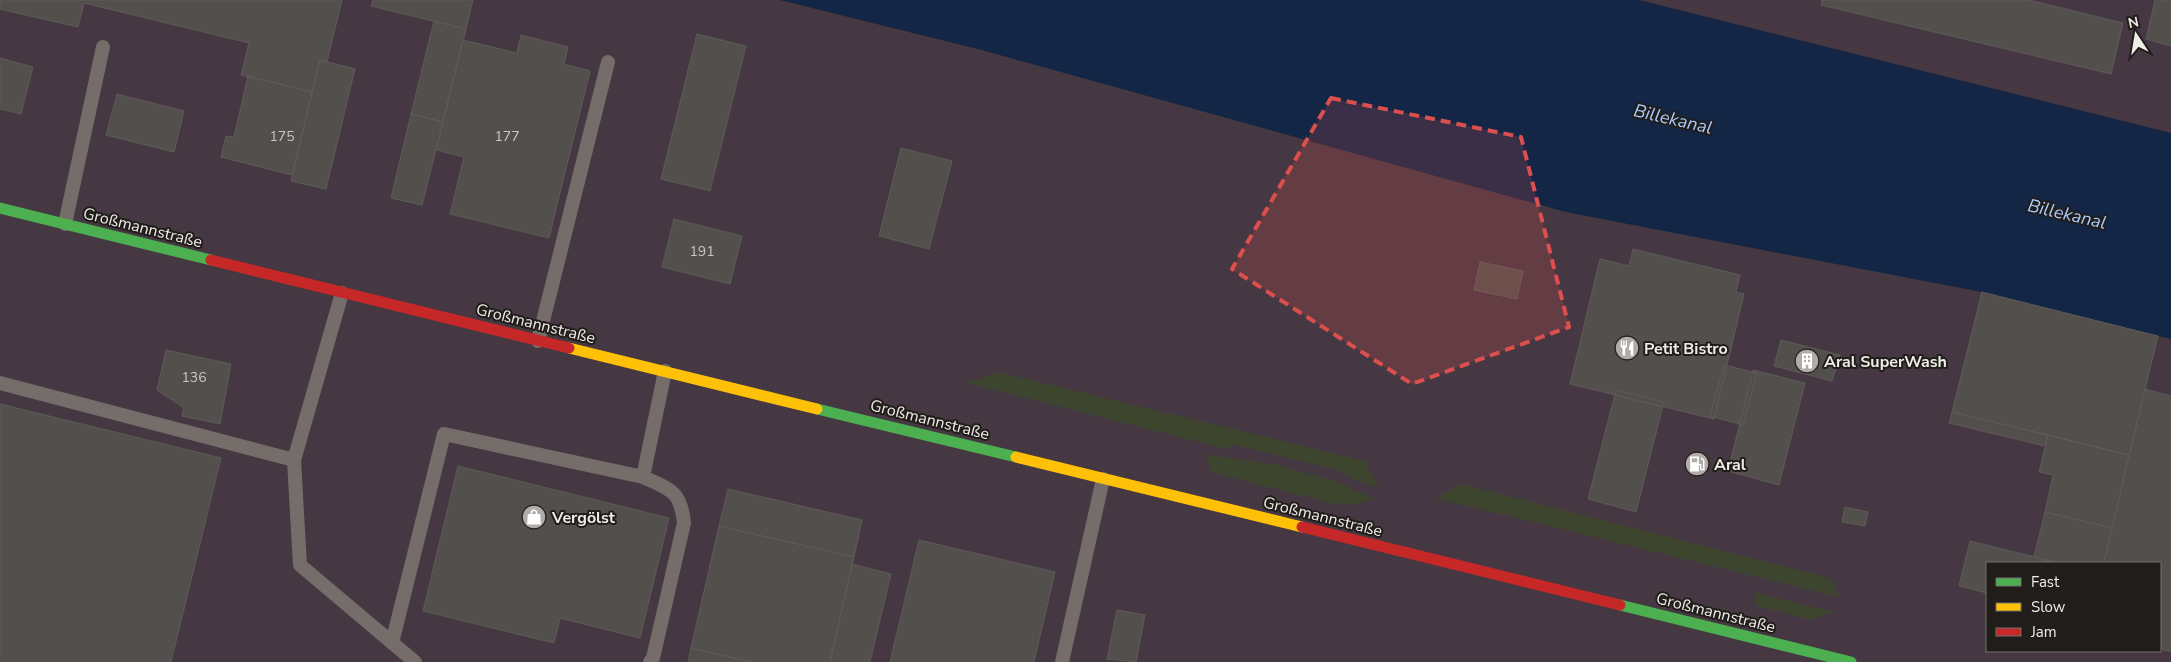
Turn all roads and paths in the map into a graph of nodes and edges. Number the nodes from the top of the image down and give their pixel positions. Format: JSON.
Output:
{"nodes":[{"id":1,"x":103,"y":48,"type":"dead end"},
{"id":2,"x":608,"y":62,"type":"dead end"},
{"id":3,"x":0,"y":208,"type":"edge"},
{"id":4,"x":65,"y":224,"type":"junction"},
{"id":5,"x":342,"y":293,"type":"junction"},
{"id":6,"x":538,"y":341,"type":"junction"},
{"id":7,"x":665,"y":372,"type":"junction"},
{"id":8,"x":0,"y":383,"type":"edge"},
{"id":9,"x":294,"y":460,"type":"junction"},
{"id":10,"x":643,"y":477,"type":"junction"},
{"id":11,"x":1103,"y":479,"type":"junction"},
{"id":12,"x":392,"y":643,"type":"junction"},
{"id":13,"x":415,"y":662,"type":"edge"},
{"id":14,"x":650,"y":662,"type":"edge"},
{"id":15,"x":1062,"y":662,"type":"edge"},
{"id":16,"x":1851,"y":662,"type":"edge"}],
"edges":[{"from":1,"to":4,"type":"lane"},
{"from":2,"to":6,"type":"lane"},
{"from":3,"to":4,"type":"main road","name":"Großmannstraße"},
{"from":4,"to":5,"type":"main road","name":"Großmannstraße"},
{"from":5,"to":6,"type":"main road","name":"Großmannstraße"},
{"from":5,"to":9,"type":"lane"},
{"from":6,"to":7,"type":"main road","name":"Großmannstraße"},
{"from":7,"to":10,"type":"lane"},
{"from":7,"to":11,"type":"main road","name":"Großmannstraße"},
{"from":8,"to":9,"type":"lane"},
{"from":9,"to":12,"type":"lane"},
{"from":10,"to":12,"type":"lane"},
{"from":10,"to":14,"type":"lane"},
{"from":11,"to":15,"type":"lane"},
{"from":11,"to":16,"type":"main road","name":"Großmannstraße"},
{"from":12,"to":13,"type":"lane"}]}
